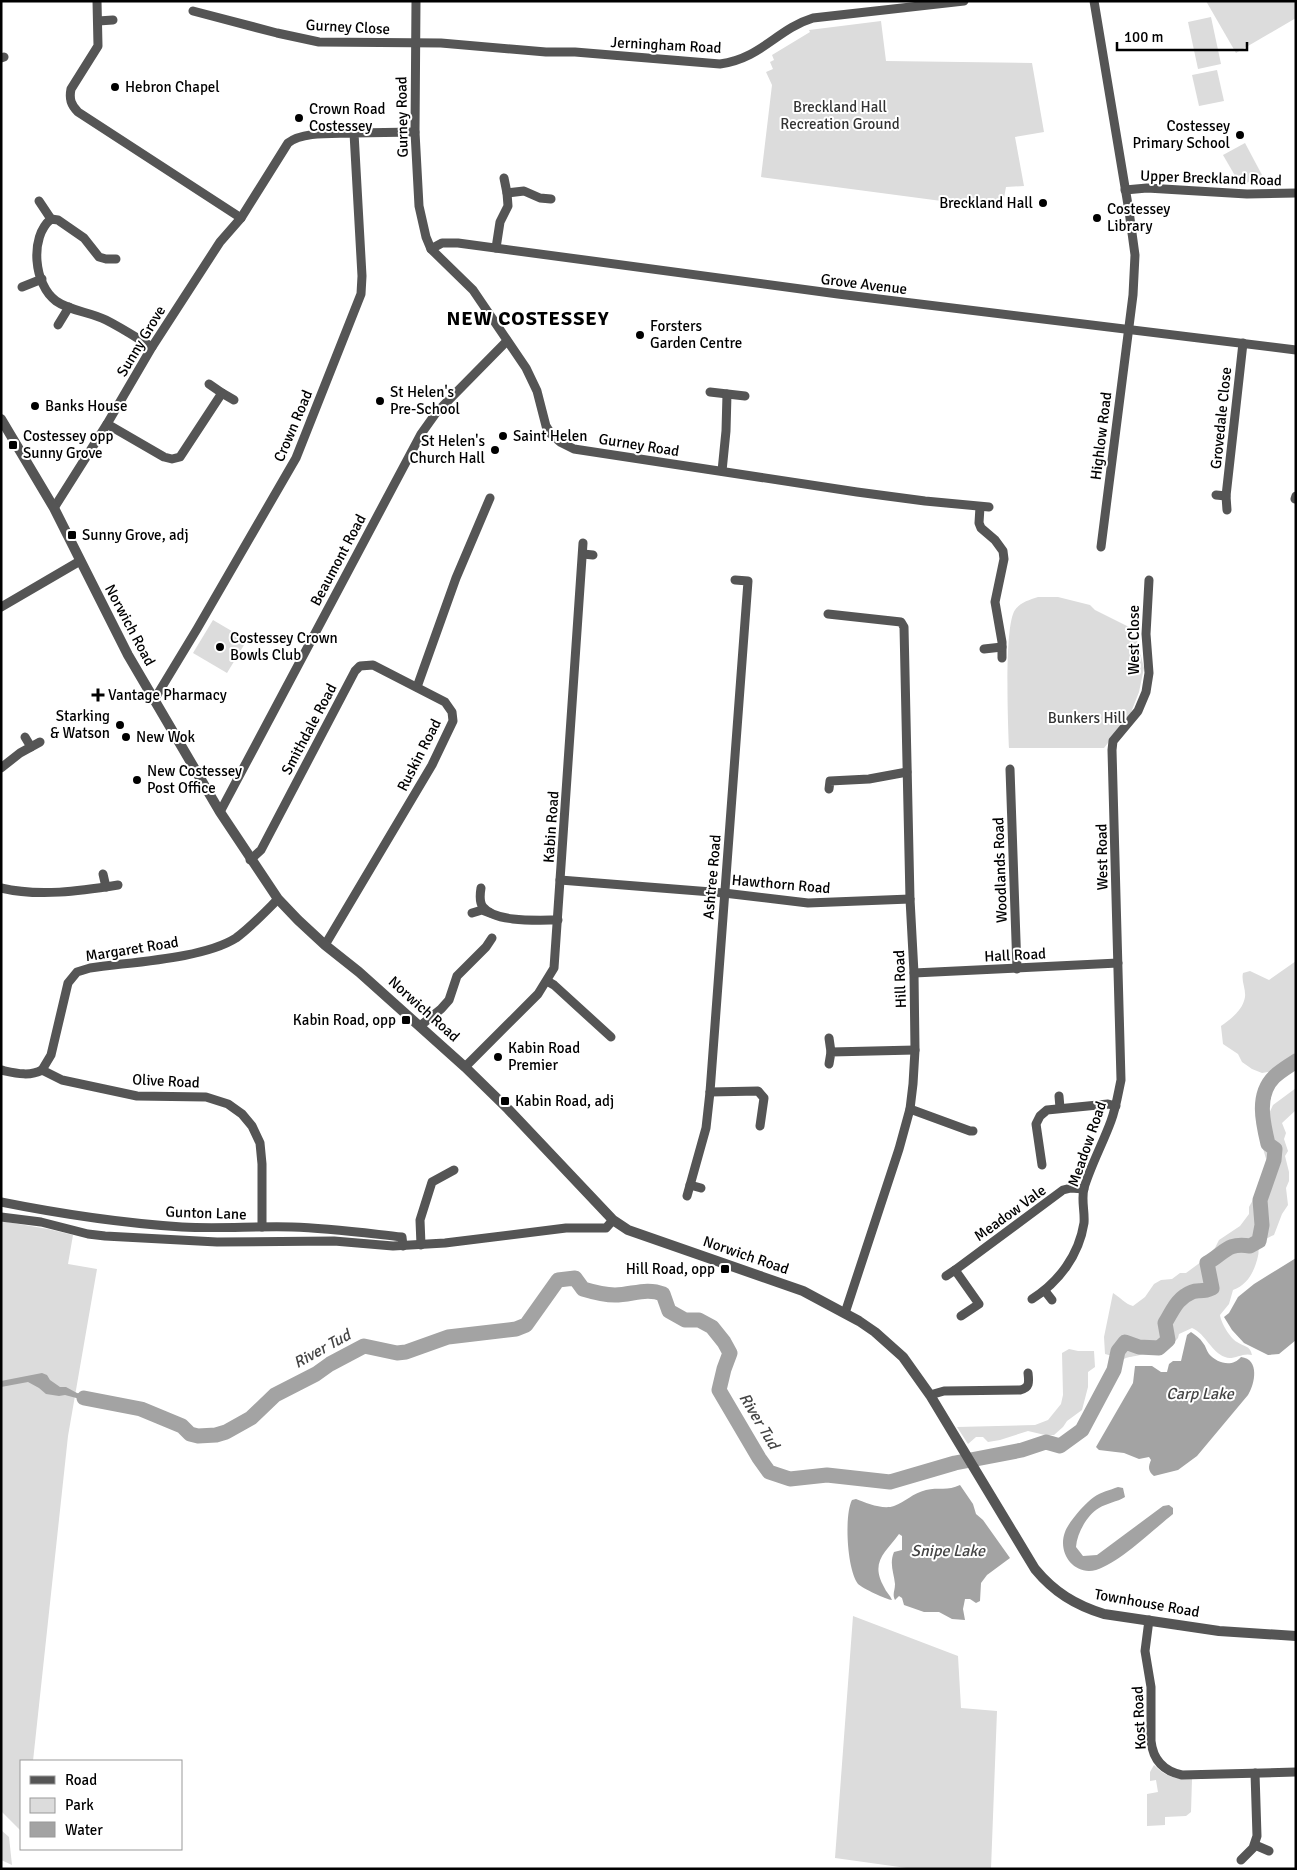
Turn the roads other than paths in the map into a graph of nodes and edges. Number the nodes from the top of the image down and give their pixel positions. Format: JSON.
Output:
{"nodes":[{"id":1,"x":97,"y":1,"type":"edge"},
{"id":2,"x":416,"y":1,"type":"edge"},
{"id":3,"x":964,"y":1,"type":"edge"},
{"id":4,"x":1094,"y":1,"type":"edge"},
{"id":5,"x":193,"y":11,"type":"dead end"},
{"id":6,"x":113,"y":20,"type":"dead end"},
{"id":7,"x":98,"y":21,"type":"junction"},
{"id":8,"x":414,"y":43,"type":"junction"},
{"id":9,"x":415,"y":132,"type":"junction"},
{"id":10,"x":354,"y":133,"type":"junction"},
{"id":11,"x":504,"y":178,"type":"dead end"},
{"id":12,"x":1125,"y":190,"type":"junction"},
{"id":13,"x":507,"y":193,"type":"junction"},
{"id":14,"x":1296,"y":193,"type":"edge"},
{"id":15,"x":551,"y":199,"type":"dead end"},
{"id":16,"x":39,"y":201,"type":"dead end"},
{"id":17,"x":241,"y":218,"type":"junction"},
{"id":18,"x":51,"y":219,"type":"junction"},
{"id":19,"x":496,"y":248,"type":"junction"},
{"id":20,"x":431,"y":249,"type":"junction"},
{"id":21,"x":99,"y":257,"type":"junction"},
{"id":22,"x":116,"y":259,"type":"dead end"},
{"id":23,"x":92,"y":264,"type":"dead end"},
{"id":24,"x":42,"y":279,"type":"junction"},
{"id":25,"x":22,"y":287,"type":"dead end"},
{"id":26,"x":68,"y":307,"type":"junction"},
{"id":27,"x":58,"y":325,"type":"dead end"},
{"id":28,"x":1128,"y":329,"type":"junction"},
{"id":29,"x":507,"y":341,"type":"junction"},
{"id":30,"x":1243,"y":343,"type":"junction"},
{"id":31,"x":152,"y":347,"type":"junction"},
{"id":32,"x":1296,"y":350,"type":"edge"},
{"id":33,"x":209,"y":384,"type":"dead end"},
{"id":34,"x":710,"y":392,"type":"dead end"},
{"id":35,"x":222,"y":393,"type":"junction"},
{"id":36,"x":727,"y":394,"type":"junction"},
{"id":37,"x":745,"y":396,"type":"dead end"},
{"id":38,"x":234,"y":400,"type":"dead end"},
{"id":39,"x":1,"y":419,"type":"edge"},
{"id":40,"x":108,"y":424,"type":"junction"},
{"id":41,"x":722,"y":471,"type":"junction"},
{"id":42,"x":1216,"y":495,"type":"dead end"},
{"id":43,"x":1226,"y":496,"type":"junction"},
{"id":44,"x":490,"y":498,"type":"dead end"},
{"id":45,"x":54,"y":508,"type":"junction"},
{"id":46,"x":1227,"y":510,"type":"dead end"},
{"id":47,"x":583,"y":542,"type":"dead end"},
{"id":48,"x":1101,"y":547,"type":"dead end"},
{"id":49,"x":583,"y":554,"type":"junction"},
{"id":50,"x":593,"y":555,"type":"dead end"},
{"id":51,"x":80,"y":561,"type":"junction"},
{"id":52,"x":735,"y":580,"type":"dead end"},
{"id":53,"x":1148,"y":580,"type":"dead end"},
{"id":54,"x":1,"y":606,"type":"edge"},
{"id":55,"x":833,"y":611,"type":"dead end"},
{"id":56,"x":1002,"y":647,"type":"junction"},
{"id":57,"x":984,"y":649,"type":"dead end"},
{"id":58,"x":1002,"y":658,"type":"dead end"},
{"id":59,"x":416,"y":687,"type":"junction"},
{"id":60,"x":154,"y":700,"type":"junction"},
{"id":61,"x":25,"y":737,"type":"dead end"},
{"id":62,"x":40,"y":742,"type":"dead end"},
{"id":63,"x":31,"y":747,"type":"junction"},
{"id":64,"x":1112,"y":750,"type":"joint"},
{"id":65,"x":1,"y":768,"type":"edge"},
{"id":66,"x":1010,"y":769,"type":"dead end"},
{"id":67,"x":907,"y":772,"type":"junction"},
{"id":68,"x":829,"y":789,"type":"dead end"},
{"id":69,"x":220,"y":812,"type":"junction"},
{"id":70,"x":250,"y":860,"type":"junction"},
{"id":71,"x":103,"y":874,"type":"dead end"},
{"id":72,"x":560,"y":880,"type":"junction"},
{"id":73,"x":118,"y":885,"type":"dead end"},
{"id":74,"x":106,"y":887,"type":"junction"},
{"id":75,"x":1,"y":888,"type":"edge"},
{"id":76,"x":481,"y":888,"type":"dead end"},
{"id":77,"x":724,"y":893,"type":"junction"},
{"id":78,"x":278,"y":899,"type":"junction"},
{"id":79,"x":910,"y":899,"type":"junction"},
{"id":80,"x":490,"y":913,"type":"junction"},
{"id":81,"x":472,"y":914,"type":"dead end"},
{"id":82,"x":558,"y":920,"type":"junction"},
{"id":83,"x":492,"y":938,"type":"dead end"},
{"id":84,"x":325,"y":945,"type":"junction"},
{"id":85,"x":1118,"y":963,"type":"junction"},
{"id":86,"x":1017,"y":969,"type":"junction"},
{"id":87,"x":914,"y":973,"type":"junction"},
{"id":88,"x":547,"y":981,"type":"junction"},
{"id":89,"x":420,"y":1026,"type":"junction"},
{"id":90,"x":611,"y":1037,"type":"dead end"},
{"id":91,"x":829,"y":1038,"type":"dead end"},
{"id":92,"x":915,"y":1050,"type":"junction"},
{"id":93,"x":831,"y":1052,"type":"junction"},
{"id":94,"x":829,"y":1064,"type":"dead end"},
{"id":95,"x":465,"y":1066,"type":"junction"},
{"id":96,"x":1,"y":1070,"type":"edge"},
{"id":97,"x":42,"y":1070,"type":"junction"},
{"id":98,"x":710,"y":1092,"type":"junction"},
{"id":99,"x":1059,"y":1096,"type":"dead end"},
{"id":100,"x":1116,"y":1106,"type":"junction"},
{"id":101,"x":1060,"y":1108,"type":"junction"},
{"id":102,"x":910,"y":1109,"type":"junction"},
{"id":103,"x":760,"y":1126,"type":"dead end"},
{"id":104,"x":973,"y":1131,"type":"dead end"},
{"id":105,"x":1042,"y":1165,"type":"dead end"},
{"id":106,"x":454,"y":1170,"type":"dead end"},
{"id":107,"x":690,"y":1185,"type":"junction"},
{"id":108,"x":701,"y":1188,"type":"dead end"},
{"id":109,"x":1084,"y":1188,"type":"junction"},
{"id":110,"x":687,"y":1196,"type":"dead end"},
{"id":111,"x":1,"y":1202,"type":"edge"},
{"id":112,"x":1,"y":1216,"type":"edge"},
{"id":113,"x":613,"y":1220,"type":"junction"},
{"id":114,"x":262,"y":1228,"type":"junction"},
{"id":115,"x":421,"y":1245,"type":"junction"},
{"id":116,"x":403,"y":1246,"type":"junction"},
{"id":117,"x":955,"y":1270,"type":"junction"},
{"id":118,"x":946,"y":1276,"type":"dead end"},
{"id":119,"x":1045,"y":1291,"type":"junction"},
{"id":120,"x":1032,"y":1300,"type":"dead end"},
{"id":121,"x":1052,"y":1300,"type":"dead end"},
{"id":122,"x":980,"y":1304,"type":"junction"},
{"id":123,"x":985,"y":1313,"type":"dead end"},
{"id":124,"x":845,"y":1314,"type":"junction"},
{"id":125,"x":962,"y":1316,"type":"dead end"},
{"id":126,"x":1028,"y":1373,"type":"dead end"},
{"id":127,"x":930,"y":1395,"type":"junction"},
{"id":128,"x":974,"y":1467,"type":"joint"},
{"id":129,"x":1149,"y":1620,"type":"junction"},
{"id":130,"x":1296,"y":1636,"type":"edge"},
{"id":131,"x":1296,"y":1772,"type":"edge"},
{"id":132,"x":1255,"y":1773,"type":"junction"},
{"id":133,"x":1255,"y":1845,"type":"junction"},
{"id":134,"x":1269,"y":1851,"type":"dead end"},
{"id":135,"x":1242,"y":1860,"type":"dead end"}],
"edges":[{"from":1,"to":7,"type":"street"},
{"from":2,"to":8,"type":"street","name":"Gurney Road"},
{"from":3,"to":8,"type":"street","name":"Jerningham Road"},
{"from":4,"to":12,"type":"street","name":"Highlow Road"},
{"from":5,"to":8,"type":"street","name":"Gurney Close"},
{"from":6,"to":7,"type":"street"},
{"from":7,"to":17,"type":"street"},
{"from":8,"to":9,"type":"street","name":"Gurney Road"},
{"from":9,"to":10,"type":"street"},
{"from":9,"to":20,"type":"street","name":"Gurney Road"},
{"from":10,"to":17,"type":"street","name":"Sunny Grove"},
{"from":10,"to":60,"type":"street","name":"Crown Road"},
{"from":11,"to":13,"type":"street"},
{"from":12,"to":14,"type":"street","name":"Upper Breckland Road"},
{"from":12,"to":28,"type":"street","name":"Highlow Road"},
{"from":13,"to":15,"type":"street"},
{"from":13,"to":19,"type":"street"},
{"from":16,"to":18,"type":"street"},
{"from":17,"to":31,"type":"street","name":"Sunny Grove"},
{"from":18,"to":21,"type":"street"},
{"from":18,"to":24,"type":"street"},
{"from":19,"to":20,"type":"street","name":"Grove Avenue"},
{"from":19,"to":28,"type":"street","name":"Grove Avenue"},
{"from":20,"to":29,"type":"street","name":"Gurney Road"},
{"from":21,"to":22,"type":"street"},
{"from":21,"to":23,"type":"street"},
{"from":24,"to":25,"type":"street"},
{"from":24,"to":26,"type":"street"},
{"from":26,"to":27,"type":"street"},
{"from":26,"to":31,"type":"street"},
{"from":28,"to":30,"type":"street","name":"Grove Avenue"},
{"from":28,"to":48,"type":"street","name":"Highlow Road"},
{"from":29,"to":41,"type":"street","name":"Gurney Road"},
{"from":29,"to":69,"type":"street","name":"Beaumont Road"},
{"from":30,"to":32,"type":"street","name":"Grove Avenue"},
{"from":30,"to":43,"type":"street","name":"Grovedale Close"},
{"from":31,"to":40,"type":"street","name":"Sunny Grove"},
{"from":33,"to":35,"type":"street"},
{"from":34,"to":36,"type":"street"},
{"from":35,"to":38,"type":"street"},
{"from":35,"to":40,"type":"street"},
{"from":36,"to":37,"type":"street"},
{"from":36,"to":41,"type":"street"},
{"from":39,"to":45,"type":"street","name":"Norwich Road"},
{"from":40,"to":45,"type":"street","name":"Sunny Grove"},
{"from":41,"to":56,"type":"street","name":"Gurney Road"},
{"from":42,"to":43,"type":"street"},
{"from":43,"to":46,"type":"street","name":"Grovedale Close"},
{"from":44,"to":59,"type":"street"},
{"from":45,"to":51,"type":"street","name":"Norwich Road"},
{"from":47,"to":49,"type":"street","name":"Kabin Road"},
{"from":49,"to":50,"type":"street"},
{"from":49,"to":72,"type":"street","name":"Kabin Road"},
{"from":51,"to":54,"type":"street"},
{"from":51,"to":60,"type":"street","name":"Norwich Road"},
{"from":52,"to":77,"type":"street","name":"Ashtree Road"},
{"from":53,"to":64,"type":"street","name":"West Close"},
{"from":55,"to":67,"type":"street","name":"Hill Road"},
{"from":56,"to":57,"type":"street"},
{"from":56,"to":58,"type":"street"},
{"from":59,"to":70,"type":"street","name":"Smithdale Road"},
{"from":59,"to":84,"type":"street","name":"Ruskin Road"},
{"from":60,"to":69,"type":"street","name":"Norwich Road"},
{"from":61,"to":63,"type":"street"},
{"from":62,"to":63,"type":"street"},
{"from":63,"to":65,"type":"street"},
{"from":64,"to":85,"type":"street","name":"West Road"},
{"from":66,"to":86,"type":"street","name":"Woodlands Road"},
{"from":67,"to":68,"type":"street"},
{"from":67,"to":79,"type":"street","name":"Hill Road"},
{"from":69,"to":70,"type":"street","name":"Norwich Road"},
{"from":70,"to":78,"type":"street","name":"Norwich Road"},
{"from":71,"to":74,"type":"street"},
{"from":72,"to":77,"type":"street","name":"Hawthorn Road"},
{"from":72,"to":82,"type":"street","name":"Kabin Road"},
{"from":73,"to":74,"type":"street"},
{"from":74,"to":75,"type":"street"},
{"from":76,"to":80,"type":"street"},
{"from":77,"to":79,"type":"street","name":"Hawthorn Road"},
{"from":77,"to":98,"type":"street","name":"Ashtree Road"},
{"from":78,"to":84,"type":"street","name":"Norwich Road"},
{"from":78,"to":97,"type":"street","name":"Margaret Road"},
{"from":79,"to":87,"type":"street","name":"Hill Road"},
{"from":80,"to":81,"type":"street"},
{"from":80,"to":82,"type":"street"},
{"from":82,"to":88,"type":"street","name":"Kabin Road"},
{"from":83,"to":89,"type":"street"},
{"from":84,"to":89,"type":"street","name":"Norwich Road"},
{"from":85,"to":86,"type":"street","name":"Hall Road"},
{"from":85,"to":100,"type":"street","name":"Meadow Road"},
{"from":86,"to":87,"type":"street","name":"Hall Road"},
{"from":87,"to":92,"type":"street","name":"Hill Road"},
{"from":88,"to":90,"type":"street"},
{"from":88,"to":95,"type":"street","name":"Kabin Road"},
{"from":89,"to":95,"type":"street","name":"Norwich Road"},
{"from":91,"to":93,"type":"street"},
{"from":92,"to":93,"type":"street"},
{"from":92,"to":102,"type":"street","name":"Hill Road"},
{"from":93,"to":94,"type":"street"},
{"from":95,"to":113,"type":"street","name":"Norwich Road"},
{"from":96,"to":97,"type":"street"},
{"from":97,"to":114,"type":"street","name":"Olive Road"},
{"from":98,"to":103,"type":"street"},
{"from":98,"to":107,"type":"street","name":"Ashtree Road"},
{"from":99,"to":101,"type":"street"},
{"from":100,"to":101,"type":"street"},
{"from":100,"to":109,"type":"street","name":"Meadow Road"},
{"from":101,"to":105,"type":"street"},
{"from":102,"to":104,"type":"street"},
{"from":102,"to":124,"type":"street","name":"Hill Road"},
{"from":106,"to":115,"type":"street"},
{"from":107,"to":108,"type":"street"},
{"from":107,"to":110,"type":"street","name":"Ashtree Road"},
{"from":109,"to":117,"type":"street","name":"Meadow Vale"},
{"from":109,"to":119,"type":"street","name":"Meadow Road"},
{"from":111,"to":114,"type":"street","name":"Gunton Lane"},
{"from":112,"to":116,"type":"street","name":"Gunton Lane"},
{"from":113,"to":115,"type":"street","name":"Gunton Lane"},
{"from":113,"to":124,"type":"street","name":"Norwich Road"},
{"from":114,"to":116,"type":"street","name":"Gunton Lane"},
{"from":115,"to":116,"type":"street","name":"Gunton Lane"},
{"from":117,"to":118,"type":"street","name":"Meadow Vale"},
{"from":117,"to":122,"type":"street"},
{"from":119,"to":120,"type":"street","name":"Meadow Road"},
{"from":119,"to":121,"type":"street"},
{"from":122,"to":123,"type":"street"},
{"from":122,"to":125,"type":"street"},
{"from":124,"to":127,"type":"street","name":"Norwich Road"},
{"from":126,"to":127,"type":"street"},
{"from":127,"to":128,"type":"street","name":"Norwich Road"},
{"from":128,"to":129,"type":"street","name":"Townhouse Road"},
{"from":129,"to":130,"type":"street","name":"Townhouse Road"},
{"from":129,"to":132,"type":"street","name":"Kost Road"},
{"from":131,"to":132,"type":"street","name":"Kost Road"},
{"from":132,"to":133,"type":"street"},
{"from":133,"to":134,"type":"street"},
{"from":133,"to":135,"type":"street"}]}
